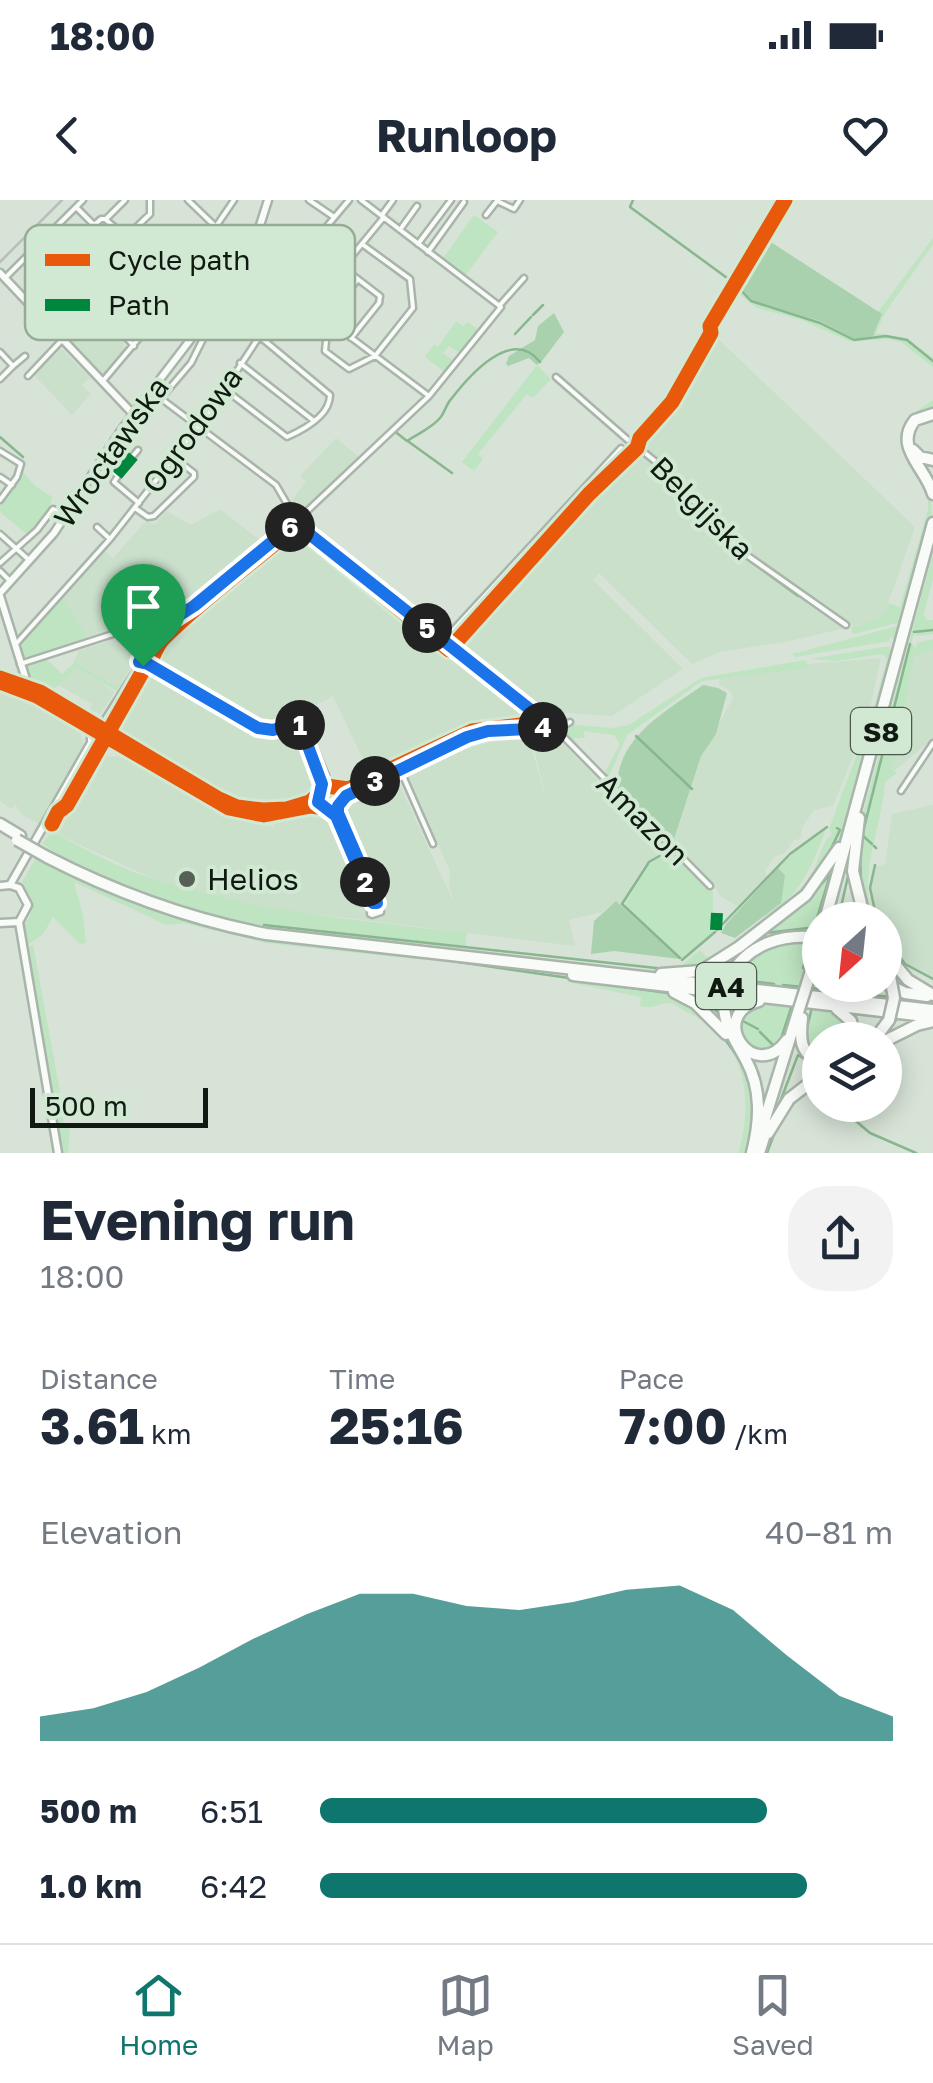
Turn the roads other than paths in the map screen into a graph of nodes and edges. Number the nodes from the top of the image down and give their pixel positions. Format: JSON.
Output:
{"nodes":[{"id":1,"x":83,"y":200,"type":"edge"},
{"id":2,"x":125,"y":200,"type":"edge"},
{"id":3,"x":150,"y":200,"type":"edge"},
{"id":4,"x":188,"y":200,"type":"edge"},
{"id":5,"x":234,"y":200,"type":"edge"},
{"id":6,"x":309,"y":200,"type":"edge"},
{"id":7,"x":349,"y":200,"type":"edge"},
{"id":8,"x":360,"y":200,"type":"edge"},
{"id":9,"x":392,"y":200,"type":"edge"},
{"id":10,"x":451,"y":200,"type":"edge"},
{"id":11,"x":520,"y":200,"type":"edge"},
{"id":12,"x":464,"y":202,"type":"edge"},
{"id":13,"x":417,"y":206,"type":"dead end"},
{"id":14,"x":76,"y":207,"type":"junction"},
{"id":15,"x":383,"y":215,"type":"junction"},
{"id":16,"x":486,"y":215,"type":"dead end"},
{"id":17,"x":334,"y":217,"type":"junction"},
{"id":18,"x":106,"y":220,"type":"junction"},
{"id":19,"x":93,"y":223,"type":"joint"},
{"id":20,"x":58,"y":225,"type":"edge"},
{"id":21,"x":112,"y":225,"type":"edge"},
{"id":22,"x":139,"y":225,"type":"edge"},
{"id":23,"x":213,"y":225,"type":"edge"},
{"id":24,"x":218,"y":225,"type":"edge"},
{"id":25,"x":327,"y":225,"type":"edge"},
{"id":26,"x":401,"y":229,"type":"junction"},
{"id":27,"x":362,"y":244,"type":"junction"},
{"id":28,"x":418,"y":244,"type":"junction"},
{"id":29,"x":355,"y":251,"type":"edge"},
{"id":30,"x":428,"y":252,"type":"junction"},
{"id":31,"x":25,"y":256,"type":"edge"},
{"id":32,"x":2,"y":277,"type":"edge"},
{"id":33,"x":355,"y":277,"type":"edge"},
{"id":34,"x":524,"y":278,"type":"dead end"},
{"id":35,"x":358,"y":279,"type":"junction"},
{"id":36,"x":355,"y":283,"type":"edge"},
{"id":37,"x":732,"y":288,"type":"dead end"},
{"id":38,"x":25,"y":301,"type":"edge"},
{"id":39,"x":500,"y":307,"type":"junction"},
{"id":40,"x":355,"y":332,"type":"edge"},
{"id":41,"x":62,"y":340,"type":"joint"},
{"id":42,"x":128,"y":340,"type":"edge"},
{"id":43,"x":138,"y":340,"type":"edge"},
{"id":44,"x":192,"y":340,"type":"edge"},
{"id":45,"x":203,"y":340,"type":"edge"},
{"id":46,"x":256,"y":340,"type":"edge"},
{"id":47,"x":264,"y":340,"type":"edge"},
{"id":48,"x":325,"y":340,"type":"edge"},
{"id":49,"x":353,"y":340,"type":"edge"},
{"id":50,"x":134,"y":346,"type":"junction"},
{"id":51,"x":0,"y":352,"type":"edge"},
{"id":52,"x":26,"y":356,"type":"dead end"},
{"id":53,"x":376,"y":356,"type":"junction"},
{"id":54,"x":240,"y":363,"type":"junction"},
{"id":55,"x":13,"y":366,"type":"junction"},
{"id":56,"x":28,"y":376,"type":"dead end"},
{"id":57,"x":556,"y":377,"type":"dead end"},
{"id":58,"x":0,"y":379,"type":"edge"},
{"id":59,"x":102,"y":383,"type":"junction"},
{"id":60,"x":223,"y":388,"type":"junction"},
{"id":61,"x":151,"y":391,"type":"junction"},
{"id":62,"x":428,"y":396,"type":"junction"},
{"id":63,"x":160,"y":398,"type":"junction"},
{"id":64,"x":133,"y":414,"type":"junction"},
{"id":65,"x":933,"y":416,"type":"edge"},
{"id":66,"x":314,"y":422,"type":"junction"},
{"id":67,"x":198,"y":424,"type":"junction"},
{"id":68,"x":632,"y":441,"type":"junction"},
{"id":69,"x":138,"y":450,"type":"dead end"},
{"id":70,"x":0,"y":451,"type":"edge"},
{"id":71,"x":174,"y":457,"type":"junction"},
{"id":72,"x":933,"y":460,"type":"edge"},
{"id":73,"x":100,"y":461,"type":"junction"},
{"id":74,"x":117,"y":475,"type":"junction"},
{"id":75,"x":0,"y":477,"type":"edge"},
{"id":76,"x":12,"y":485,"type":"junction"},
{"id":77,"x":933,"y":494,"type":"edge"},
{"id":78,"x":0,"y":500,"type":"edge"},
{"id":79,"x":137,"y":506,"type":"junction"},
{"id":80,"x":66,"y":514,"type":"junction"},
{"id":81,"x":297,"y":521,"type":"junction"},
{"id":82,"x":933,"y":522,"type":"edge"},
{"id":83,"x":97,"y":527,"type":"dead end"},
{"id":84,"x":0,"y":534,"type":"edge"},
{"id":85,"x":110,"y":540,"type":"junction"},
{"id":86,"x":933,"y":541,"type":"edge"},
{"id":87,"x":16,"y":548,"type":"junction"},
{"id":88,"x":29,"y":560,"type":"junction"},
{"id":89,"x":0,"y":563,"type":"edge"},
{"id":90,"x":0,"y":571,"type":"edge"},
{"id":91,"x":10,"y":580,"type":"junction"},
{"id":92,"x":0,"y":594,"type":"edge"},
{"id":93,"x":166,"y":621,"type":"junction"},
{"id":94,"x":846,"y":625,"type":"dead end"},
{"id":95,"x":155,"y":627,"type":"junction"},
{"id":96,"x":443,"y":641,"type":"junction"},
{"id":97,"x":15,"y":645,"type":"junction"},
{"id":98,"x":144,"y":662,"type":"junction"},
{"id":99,"x":20,"y":664,"type":"junction"},
{"id":100,"x":0,"y":680,"type":"edge"},
{"id":101,"x":24,"y":683,"type":"junction"},
{"id":102,"x":530,"y":708,"type":"junction"},
{"id":103,"x":301,"y":721,"type":"junction"},
{"id":104,"x":570,"y":722,"type":"dead end"},
{"id":105,"x":545,"y":723,"type":"junction"},
{"id":106,"x":84,"y":724,"type":"junction"},
{"id":107,"x":524,"y":724,"type":"junction"},
{"id":108,"x":101,"y":731,"type":"junction"},
{"id":109,"x":562,"y":736,"type":"junction"},
{"id":110,"x":110,"y":739,"type":"junction"},
{"id":111,"x":93,"y":743,"type":"junction"},
{"id":112,"x":933,"y":744,"type":"edge"},
{"id":113,"x":576,"y":753,"type":"junction"},
{"id":114,"x":400,"y":769,"type":"junction"},
{"id":115,"x":330,"y":785,"type":"junction"},
{"id":116,"x":337,"y":788,"type":"junction"},
{"id":117,"x":320,"y":790,"type":"junction"},
{"id":118,"x":900,"y":792,"type":"dead end"},
{"id":119,"x":340,"y":804,"type":"junction"},
{"id":120,"x":858,"y":808,"type":"junction"},
{"id":121,"x":327,"y":809,"type":"junction"},
{"id":122,"x":0,"y":827,"type":"edge"},
{"id":123,"x":350,"y":844,"type":"junction"},
{"id":124,"x":433,"y":844,"type":"dead end"},
{"id":125,"x":48,"y":855,"type":"junction"},
{"id":126,"x":0,"y":886,"type":"edge"},
{"id":127,"x":14,"y":886,"type":"junction"},
{"id":128,"x":710,"y":886,"type":"dead end"},
{"id":129,"x":832,"y":902,"type":"edge"},
{"id":130,"x":859,"y":902,"type":"edge"},
{"id":131,"x":375,"y":903,"type":"dead end"},
{"id":132,"x":0,"y":923,"type":"edge"},
{"id":133,"x":14,"y":923,"type":"junction"},
{"id":134,"x":802,"y":939,"type":"edge"},
{"id":135,"x":802,"y":940,"type":"edge"},
{"id":136,"x":739,"y":947,"type":"junction"},
{"id":137,"x":518,"y":963,"type":"junction"},
{"id":138,"x":902,"y":973,"type":"edge"},
{"id":139,"x":654,"y":974,"type":"junction"},
{"id":140,"x":648,"y":986,"type":"junction"},
{"id":141,"x":902,"y":988,"type":"edge"},
{"id":142,"x":933,"y":996,"type":"edge"},
{"id":143,"x":775,"y":1000,"type":"junction"},
{"id":144,"x":804,"y":1002,"type":"edge"},
{"id":145,"x":822,"y":1006,"type":"junction"},
{"id":146,"x":933,"y":1013,"type":"edge"},
{"id":147,"x":800,"y":1015,"type":"junction"},
{"id":148,"x":850,"y":1022,"type":"edge"},
{"id":149,"x":902,"y":1032,"type":"edge"},
{"id":150,"x":802,"y":1045,"type":"edge"},
{"id":151,"x":740,"y":1050,"type":"junction"},
{"id":152,"x":802,"y":1088,"type":"edge"},
{"id":153,"x":58,"y":1153,"type":"edge"},
{"id":154,"x":756,"y":1153,"type":"edge"}],
"edges":[{"from":1,"to":14,"type":"street"},
{"from":2,"to":18,"type":"street"},
{"from":3,"to":22,"type":"street"},
{"from":4,"to":23,"type":"street"},
{"from":5,"to":24,"type":"street"},
{"from":6,"to":17,"type":"street"},
{"from":7,"to":17,"type":"street","name":"Ogrodowa"},
{"from":8,"to":15,"type":"street"},
{"from":9,"to":15,"type":"street"},
{"from":10,"to":28,"type":"street"},
{"from":11,"to":16,"type":"street"},
{"from":12,"to":30,"type":"street"},
{"from":13,"to":26,"type":"street"},
{"from":14,"to":19,"type":"street"},
{"from":14,"to":20,"type":"street"},
{"from":15,"to":26,"type":"street"},
{"from":15,"to":27,"type":"street"},
{"from":17,"to":25,"type":"street","name":"Ogrodowa"},
{"from":18,"to":19,"type":"street"},
{"from":18,"to":21,"type":"street"},
{"from":26,"to":28,"type":"street"},
{"from":27,"to":29,"type":"street"},
{"from":27,"to":53,"type":"street"},
{"from":28,"to":30,"type":"street"},
{"from":30,"to":39,"type":"street"},
{"from":31,"to":32,"type":"street"},
{"from":32,"to":38,"type":"main road"},
{"from":33,"to":35,"type":"street"},
{"from":34,"to":39,"type":"street"},
{"from":35,"to":36,"type":"street"},
{"from":35,"to":40,"type":"street"},
{"from":37,"to":68,"type":"street"},
{"from":39,"to":62,"type":"street"},
{"from":41,"to":56,"type":"street"},
{"from":41,"to":59,"type":"main road"},
{"from":42,"to":50,"type":"street"},
{"from":43,"to":50,"type":"street"},
{"from":44,"to":61,"type":"main road","name":"Wrocławska"},
{"from":45,"to":63,"type":"street"},
{"from":46,"to":54,"type":"street","name":"Ogrodowa"},
{"from":47,"to":66,"type":"street"},
{"from":48,"to":53,"type":"street"},
{"from":49,"to":53,"type":"street"},
{"from":50,"to":59,"type":"street"},
{"from":51,"to":55,"type":"street"},
{"from":52,"to":55,"type":"street"},
{"from":53,"to":62,"type":"street"},
{"from":54,"to":60,"type":"street","name":"Ogrodowa"},
{"from":54,"to":66,"type":"street"},
{"from":55,"to":58,"type":"street"},
{"from":57,"to":68,"type":"street","name":"Belgijska"},
{"from":59,"to":64,"type":"main road"},
{"from":60,"to":66,"type":"street"},
{"from":60,"to":67,"type":"street","name":"Ogrodowa"},
{"from":61,"to":63,"type":"street"},
{"from":61,"to":64,"type":"main road","name":"Wrocławska"},
{"from":62,"to":81,"type":"street"},
{"from":63,"to":67,"type":"street"},
{"from":64,"to":73,"type":"main road","name":"Wrocławska"},
{"from":65,"to":72,"type":"highway"},
{"from":65,"to":77,"type":"highway"},
{"from":67,"to":71,"type":"street","name":"Ogrodowa"},
{"from":67,"to":81,"type":"street"},
{"from":68,"to":94,"type":"street","name":"Belgijska"},
{"from":68,"to":96,"type":"street"},
{"from":69,"to":74,"type":"street","name":"Ogrodowa"},
{"from":70,"to":76,"type":"street"},
{"from":71,"to":79,"type":"street","name":"Ogrodowa"},
{"from":71,"to":79,"type":"street"},
{"from":73,"to":74,"type":"street"},
{"from":73,"to":80,"type":"main road","name":"Wrocławska"},
{"from":74,"to":79,"type":"street"},
{"from":75,"to":76,"type":"street"},
{"from":76,"to":78,"type":"street"},
{"from":79,"to":85,"type":"street","name":"Ogrodowa"},
{"from":80,"to":87,"type":"street"},
{"from":80,"to":88,"type":"main road","name":"Wrocławska"},
{"from":81,"to":93,"type":"street"},
{"from":81,"to":96,"type":"street"},
{"from":82,"to":120,"type":"highway","number":"S8"},
{"from":83,"to":85,"type":"street"},
{"from":84,"to":87,"type":"street"},
{"from":85,"to":97,"type":"street","name":"Ogrodowa"},
{"from":86,"to":120,"type":"highway","number":"S8"},
{"from":87,"to":88,"type":"street"},
{"from":87,"to":89,"type":"street"},
{"from":88,"to":91,"type":"main road","name":"Wrocławska"},
{"from":90,"to":91,"type":"street"},
{"from":91,"to":92,"type":"main road","name":"Wrocławska"},
{"from":92,"to":97,"type":"main road"},
{"from":93,"to":95,"type":"street"},
{"from":93,"to":95,"type":"street"},
{"from":95,"to":98,"type":"street"},
{"from":95,"to":99,"type":"street"},
{"from":96,"to":102,"type":"street"},
{"from":97,"to":99,"type":"main road"},
{"from":98,"to":103,"type":"street"},
{"from":98,"to":108,"type":"street"},
{"from":99,"to":101,"type":"main road"},
{"from":100,"to":101,"type":"street"},
{"from":100,"to":106,"type":"street"},
{"from":101,"to":108,"type":"street"},
{"from":102,"to":105,"type":"street"},
{"from":102,"to":107,"type":"street"},
{"from":103,"to":115,"type":"street"},
{"from":103,"to":117,"type":"street"},
{"from":104,"to":109,"type":"street"},
{"from":105,"to":107,"type":"street"},
{"from":105,"to":109,"type":"street","name":"Amazon"},
{"from":105,"to":113,"type":"street","name":"Amazon"},
{"from":105,"to":114,"type":"street"},
{"from":106,"to":108,"type":"street"},
{"from":106,"to":111,"type":"main road"},
{"from":107,"to":116,"type":"street"},
{"from":108,"to":110,"type":"street"},
{"from":108,"to":111,"type":"main road"},
{"from":108,"to":117,"type":"street"},
{"from":109,"to":113,"type":"street","name":"Amazon"},
{"from":110,"to":111,"type":"main road"},
{"from":110,"to":121,"type":"street"},
{"from":111,"to":127,"type":"main road"},
{"from":112,"to":118,"type":"street"},
{"from":113,"to":128,"type":"street","name":"Amazon"},
{"from":114,"to":119,"type":"street"},
{"from":114,"to":124,"type":"street"},
{"from":115,"to":116,"type":"street"},
{"from":115,"to":117,"type":"street"},
{"from":116,"to":119,"type":"street"},
{"from":117,"to":121,"type":"street"},
{"from":119,"to":121,"type":"street"},
{"from":119,"to":123,"type":"street"},
{"from":120,"to":129,"type":"highway","number":"S8"},
{"from":120,"to":130,"type":"highway"},
{"from":120,"to":136,"type":"highway"},
{"from":121,"to":123,"type":"street"},
{"from":122,"to":125,"type":"highway","number":"A4","bridge":true},
{"from":123,"to":131,"type":"street"},
{"from":125,"to":137,"type":"highway","number":"A4"},
{"from":125,"to":139,"type":"highway","number":"A4"},
{"from":126,"to":127,"type":"main road"},
{"from":127,"to":133,"type":"main road"},
{"from":132,"to":133,"type":"main road"},
{"from":133,"to":153,"type":"main road"},
{"from":134,"to":151,"type":"highway","bridge":true},
{"from":135,"to":136,"type":"highway"},
{"from":136,"to":139,"type":"highway"},
{"from":137,"to":140,"type":"highway"},
{"from":137,"to":146,"type":"highway","number":"A4"},
{"from":138,"to":142,"type":"highway"},
{"from":139,"to":146,"type":"highway","number":"A4"},
{"from":140,"to":143,"type":"highway"},
{"from":140,"to":151,"type":"highway"},
{"from":141,"to":142,"type":"highway"},
{"from":143,"to":145,"type":"highway"},
{"from":143,"to":147,"type":"highway"},
{"from":144,"to":147,"type":"highway","bridge":true},
{"from":145,"to":146,"type":"highway"},
{"from":145,"to":148,"type":"highway"},
{"from":146,"to":149,"type":"highway"},
{"from":147,"to":150,"type":"highway"},
{"from":147,"to":154,"type":"highway"},
{"from":151,"to":154,"type":"highway"},
{"from":152,"to":154,"type":"highway"}]}
